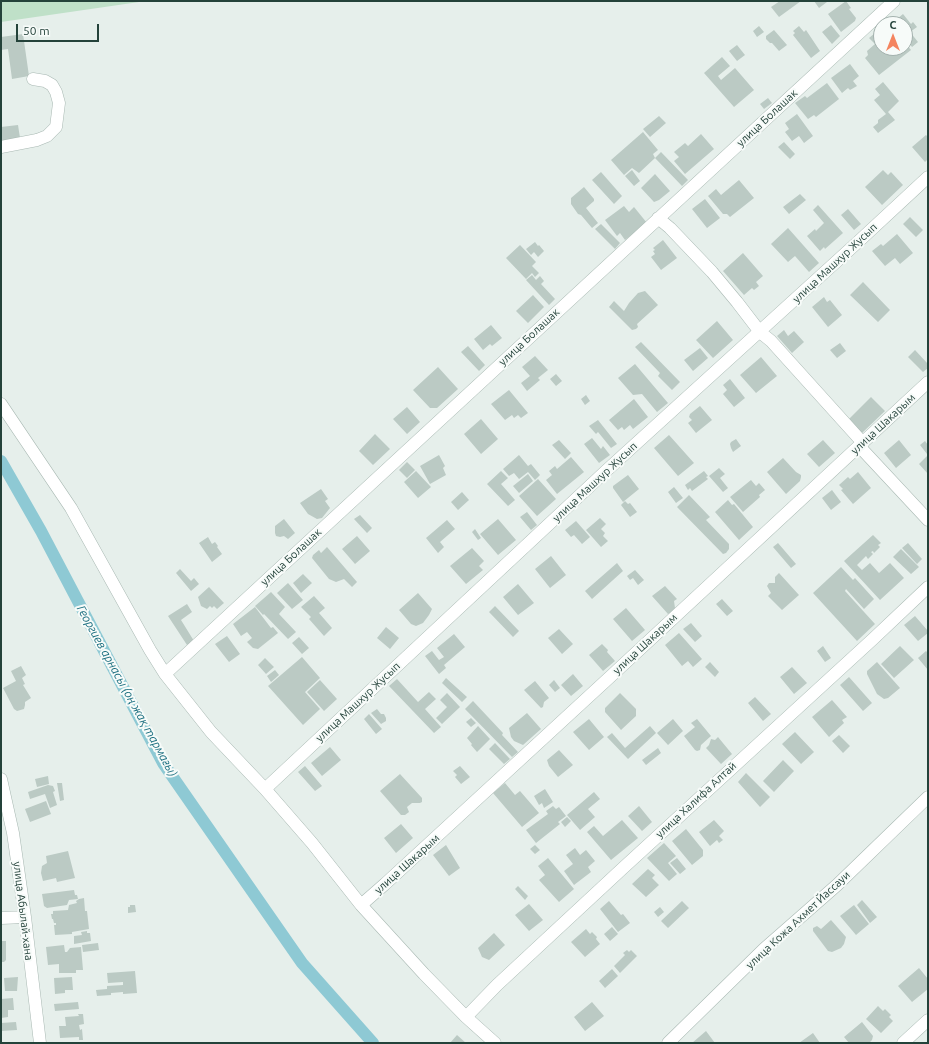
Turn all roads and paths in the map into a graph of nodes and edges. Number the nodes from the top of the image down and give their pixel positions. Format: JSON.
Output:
{"nodes":[{"id":1,"x":894,"y":1,"type":"edge"},
{"id":2,"x":33,"y":79,"type":"dead end"},
{"id":3,"x":1,"y":146,"type":"edge"},
{"id":4,"x":928,"y":177,"type":"edge"},
{"id":5,"x":658,"y":218,"type":"junction"},
{"id":6,"x":760,"y":332,"type":"junction"},
{"id":7,"x":928,"y":382,"type":"edge"},
{"id":8,"x":1,"y":404,"type":"edge"},
{"id":9,"x":861,"y":444,"type":"junction"},
{"id":10,"x":928,"y":520,"type":"edge"},
{"id":11,"x":928,"y":587,"type":"edge"},
{"id":12,"x":165,"y":674,"type":"junction"},
{"id":13,"x":1,"y":779,"type":"edge"},
{"id":14,"x":265,"y":789,"type":"junction"},
{"id":15,"x":928,"y":797,"type":"edge"},
{"id":16,"x":361,"y":905,"type":"junction"},
{"id":17,"x":25,"y":916,"type":"junction"},
{"id":18,"x":1,"y":918,"type":"edge"},
{"id":19,"x":466,"y":1017,"type":"junction"},
{"id":20,"x":928,"y":1020,"type":"edge"},
{"id":21,"x":40,"y":1043,"type":"edge"},
{"id":22,"x":494,"y":1043,"type":"edge"},
{"id":23,"x":668,"y":1043,"type":"edge"},
{"id":24,"x":903,"y":1043,"type":"edge"}],
"edges":[{"from":1,"to":5,"type":"street","name":"улица Болашак"},
{"from":2,"to":3,"type":"street"},
{"from":4,"to":6,"type":"street","name":"улица Машхур Жусып"},
{"from":5,"to":6,"type":"street"},
{"from":5,"to":12,"type":"street","name":"улица Болашак"},
{"from":6,"to":9,"type":"street"},
{"from":6,"to":14,"type":"street","name":"улица Машхур Жусып"},
{"from":7,"to":9,"type":"street","name":"улица Шакарым"},
{"from":8,"to":12,"type":"street"},
{"from":9,"to":10,"type":"street"},
{"from":9,"to":16,"type":"street","name":"улица Шакарым"},
{"from":11,"to":19,"type":"street","name":"улица Халифа Алтай"},
{"from":12,"to":14,"type":"street"},
{"from":13,"to":17,"type":"street","name":"улица Абылай-хана"},
{"from":14,"to":16,"type":"street"},
{"from":15,"to":23,"type":"street","name":"улица Кожа Ахмет Йассауи"},
{"from":16,"to":19,"type":"street"},
{"from":17,"to":18,"type":"street"},
{"from":17,"to":21,"type":"street","name":"улица Абылай-хана"},
{"from":19,"to":22,"type":"street"},
{"from":20,"to":24,"type":"street"}]}
